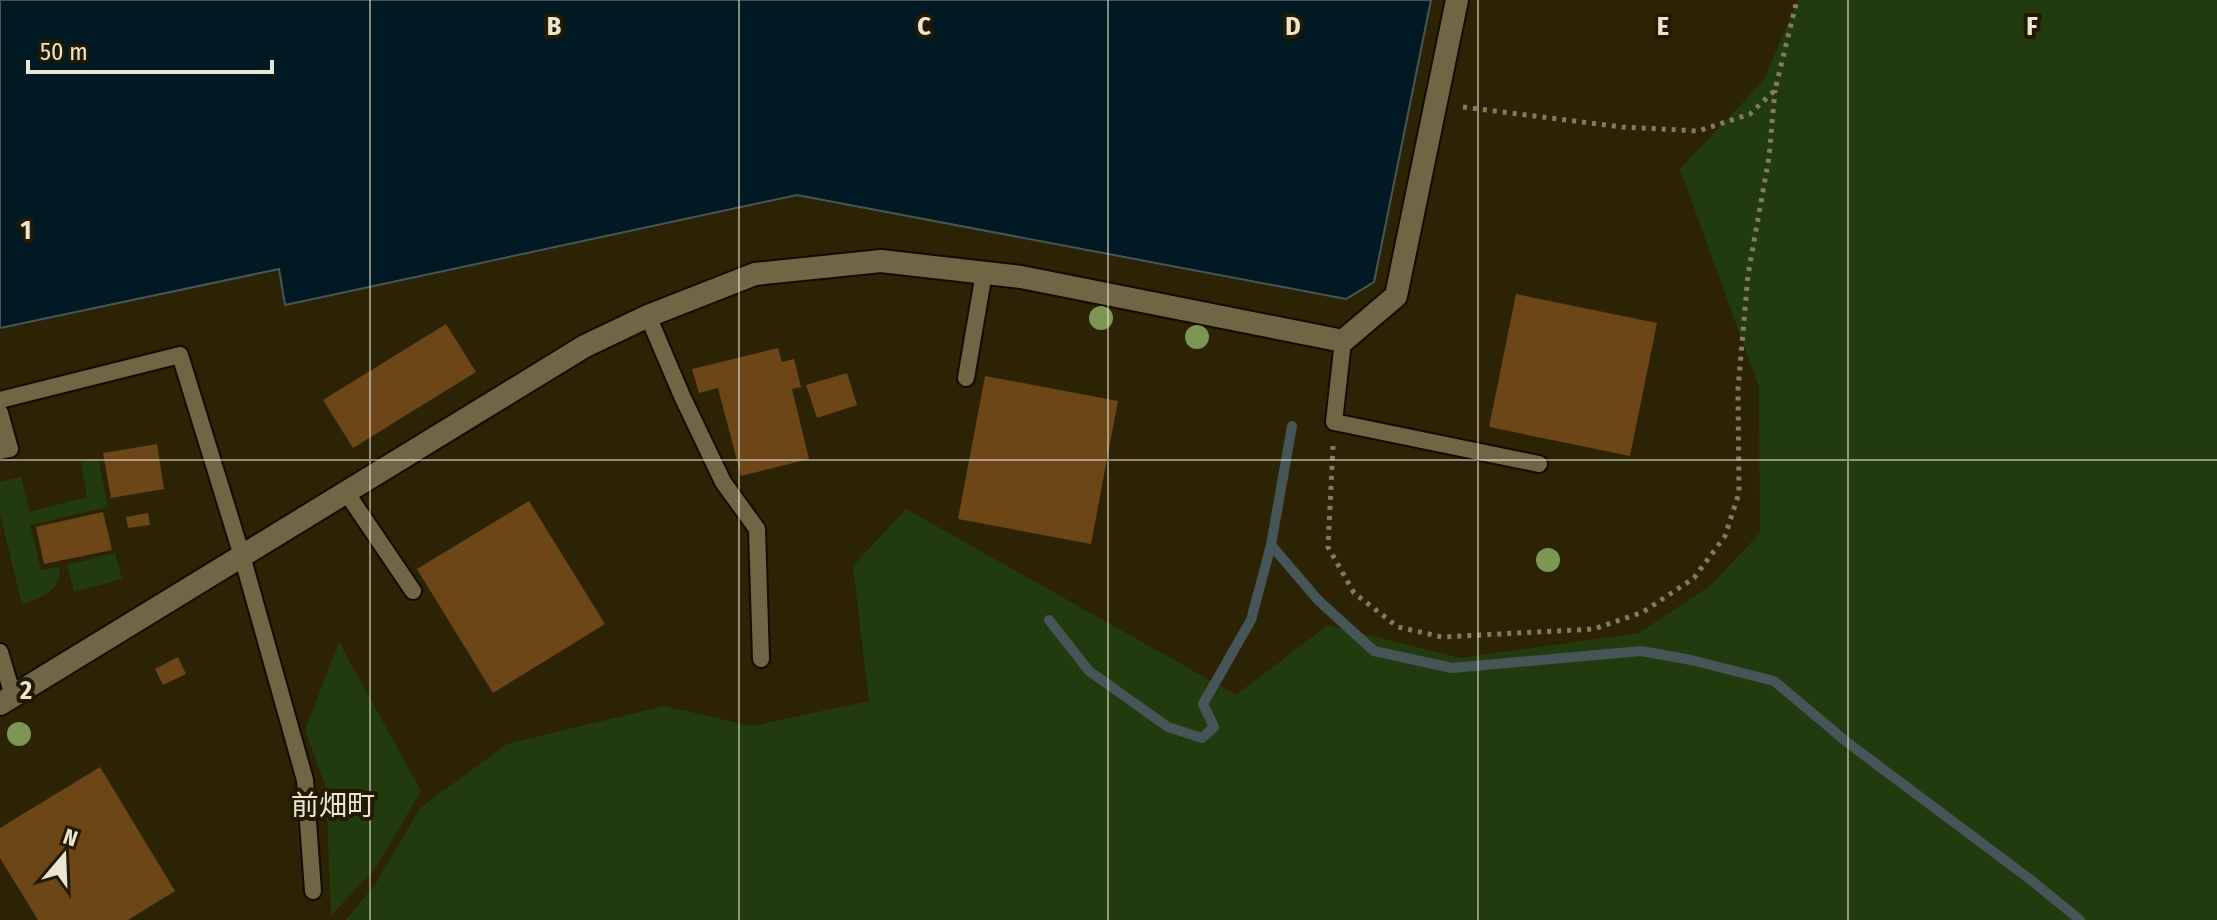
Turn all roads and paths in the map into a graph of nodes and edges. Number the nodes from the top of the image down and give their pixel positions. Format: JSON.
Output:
{"nodes":[{"id":1,"x":1457,"y":0,"type":"edge"},
{"id":2,"x":1797,"y":0,"type":"edge"},
{"id":3,"x":1775,"y":90,"type":"junction"},
{"id":4,"x":1436,"y":103,"type":"junction"},
{"id":5,"x":984,"y":273,"type":"junction"},
{"id":6,"x":648,"y":316,"type":"junction"},
{"id":7,"x":1343,"y":341,"type":"junction"},
{"id":8,"x":966,"y":378,"type":"dead end"},
{"id":9,"x":0,"y":400,"type":"edge"},
{"id":10,"x":0,"y":413,"type":"edge"},
{"id":11,"x":1334,"y":422,"type":"junction"},
{"id":12,"x":0,"y":451,"type":"edge"},
{"id":13,"x":1539,"y":464,"type":"dead end"},
{"id":14,"x":346,"y":492,"type":"junction"},
{"id":15,"x":242,"y":556,"type":"junction"},
{"id":16,"x":413,"y":591,"type":"dead end"},
{"id":17,"x":0,"y":652,"type":"edge"},
{"id":18,"x":761,"y":659,"type":"dead end"},
{"id":19,"x":7,"y":700,"type":"edge"},
{"id":20,"x":313,"y":891,"type":"dead end"}],
"edges":[{"from":1,"to":4,"type":"street"},
{"from":2,"to":3,"type":"path"},
{"from":3,"to":4,"type":"path"},
{"from":3,"to":11,"type":"path"},
{"from":4,"to":7,"type":"street"},
{"from":5,"to":6,"type":"street"},
{"from":5,"to":7,"type":"street"},
{"from":5,"to":8,"type":"lane"},
{"from":6,"to":14,"type":"street"},
{"from":6,"to":18,"type":"lane"},
{"from":7,"to":11,"type":"lane"},
{"from":9,"to":15,"type":"lane"},
{"from":10,"to":12,"type":"lane"},
{"from":11,"to":13,"type":"lane"},
{"from":14,"to":15,"type":"street"},
{"from":14,"to":16,"type":"lane"},
{"from":15,"to":19,"type":"street"},
{"from":15,"to":20,"type":"lane"},
{"from":17,"to":19,"type":"lane"}]}
